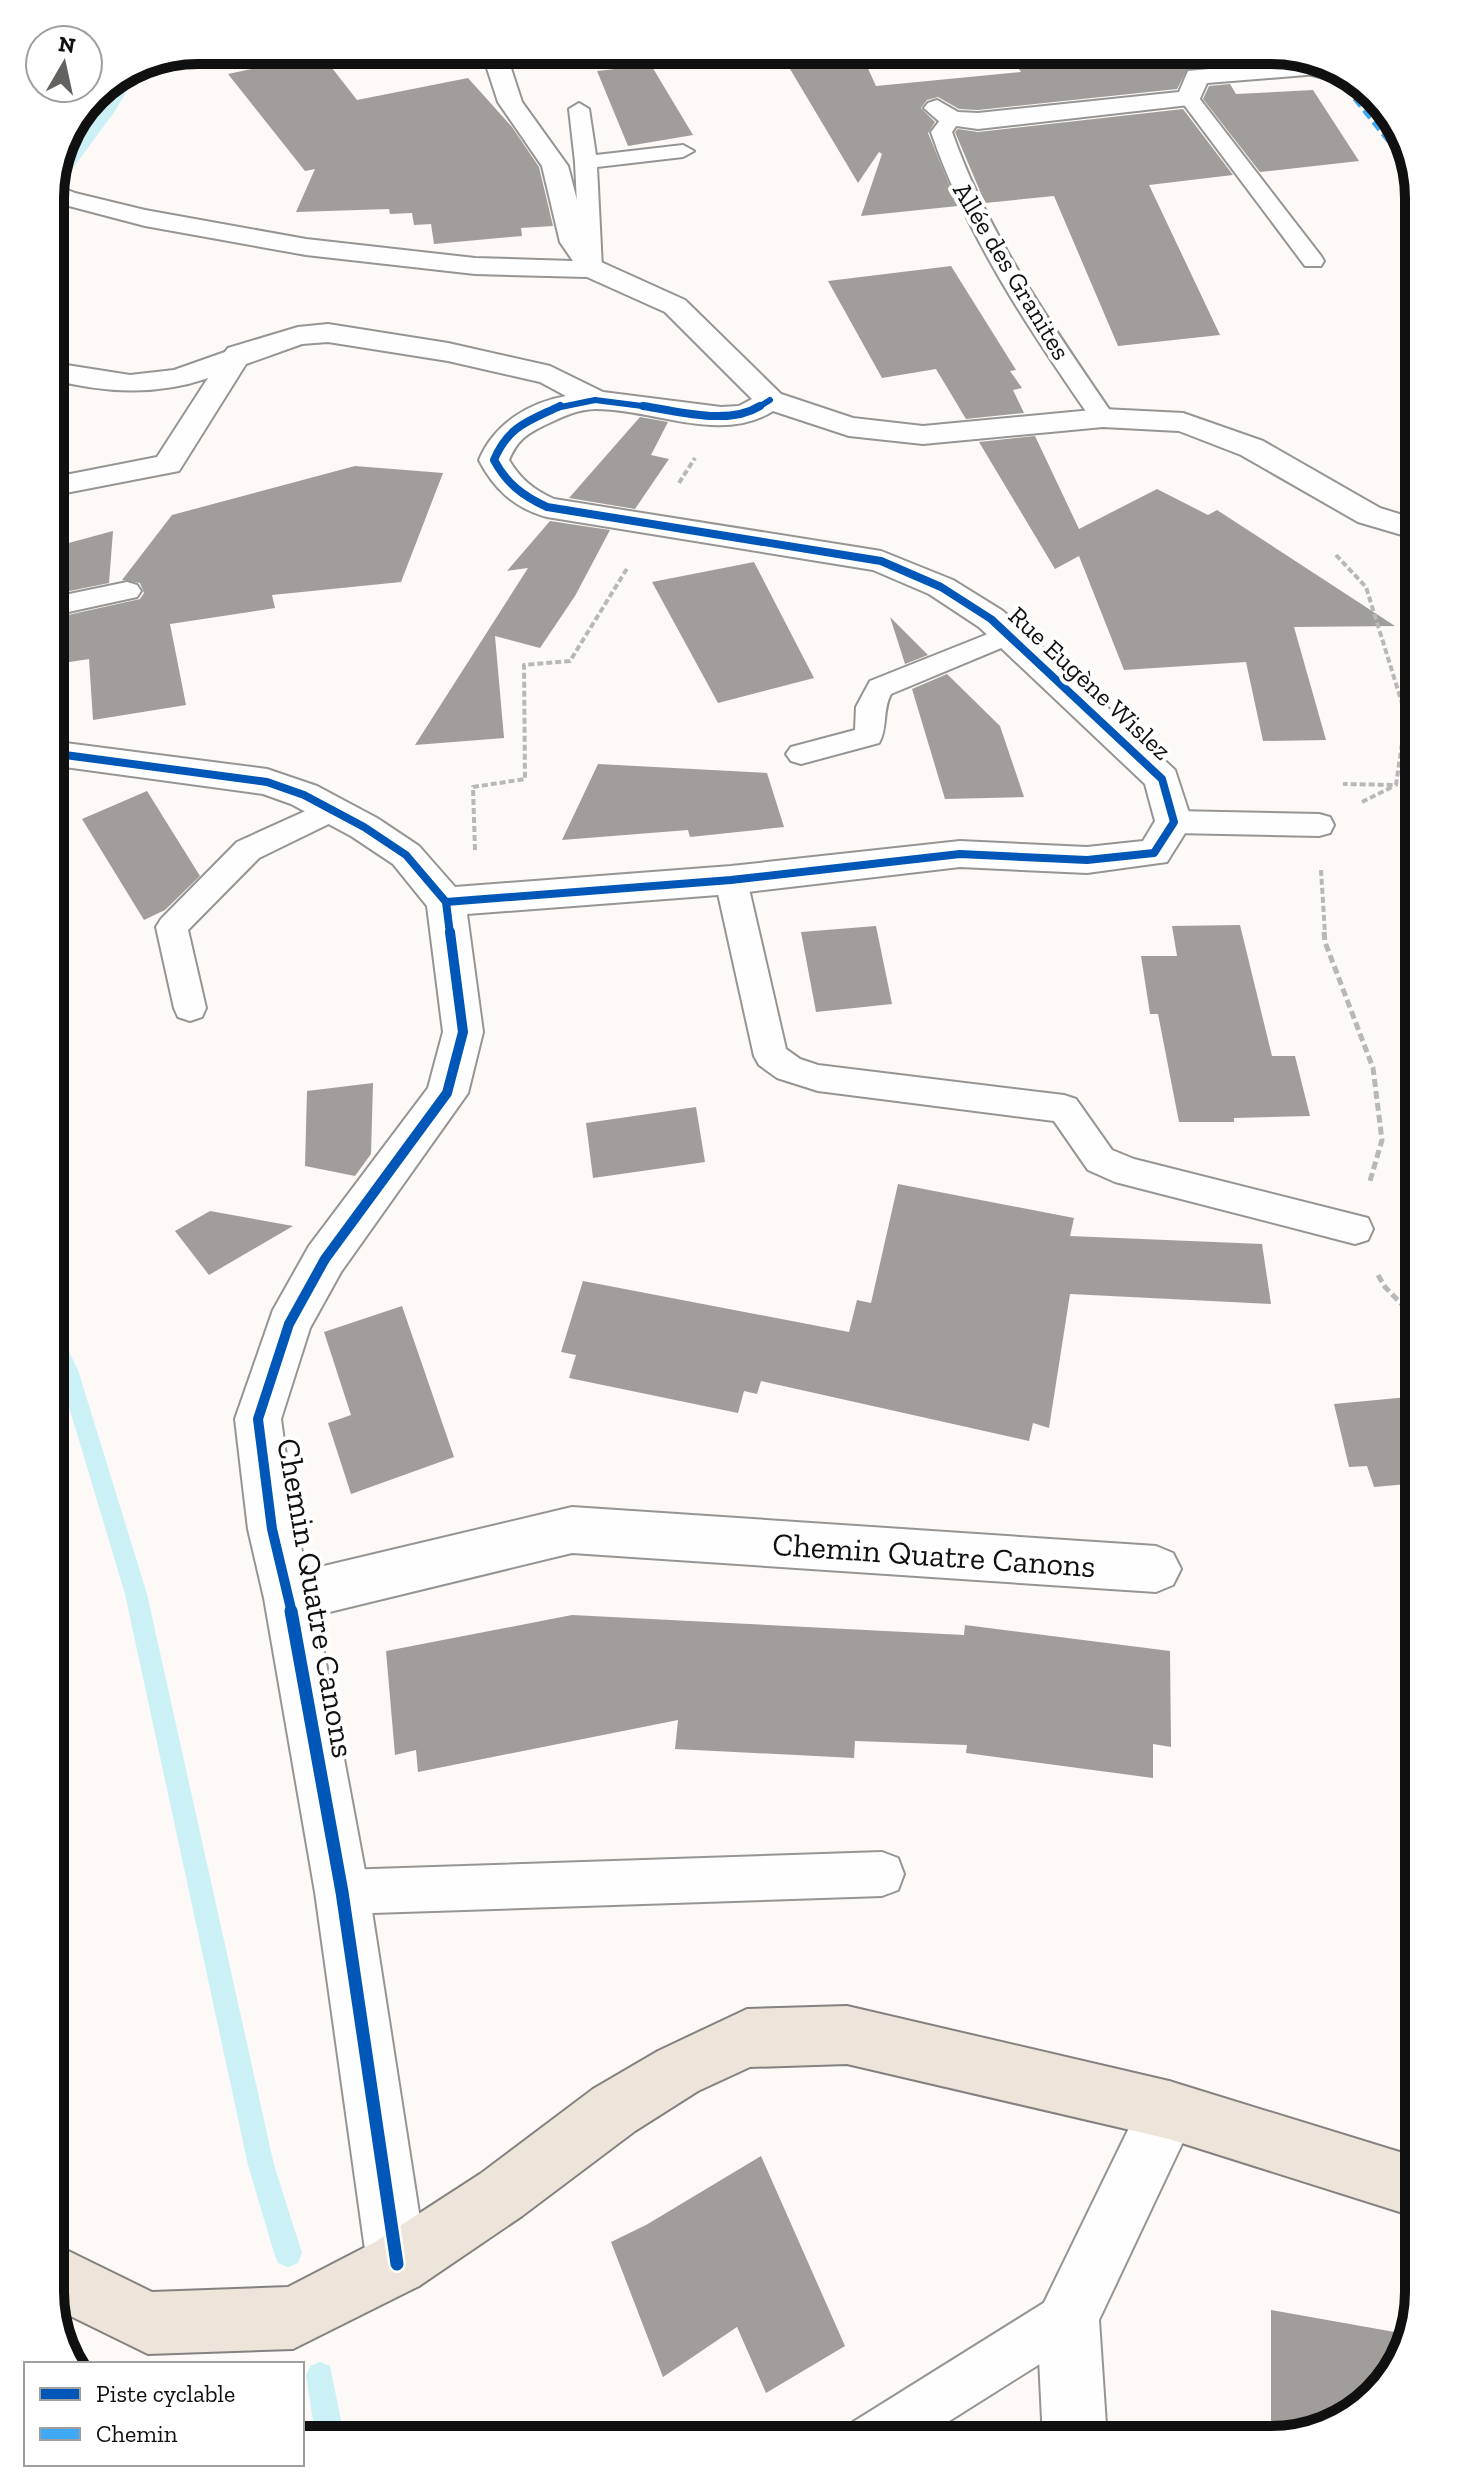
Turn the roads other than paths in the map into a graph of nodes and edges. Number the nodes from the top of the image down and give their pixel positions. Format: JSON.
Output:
{"nodes":[{"id":1,"x":498,"y":64,"type":"edge"},
{"id":2,"x":1279,"y":64,"type":"edge"},
{"id":3,"x":1189,"y":98,"type":"junction"},
{"id":4,"x":579,"y":109,"type":"dead end"},
{"id":5,"x":944,"y":114,"type":"joint"},
{"id":6,"x":683,"y":151,"type":"dead end"},
{"id":7,"x":586,"y":162,"type":"junction"},
{"id":8,"x":64,"y":198,"type":"edge"},
{"id":9,"x":1313,"y":261,"type":"dead end"},
{"id":10,"x":591,"y":268,"type":"junction"},
{"id":11,"x":238,"y":354,"type":"junction"},
{"id":12,"x":64,"y":374,"type":"edge"},
{"id":13,"x":595,"y":400,"type":"junction"},
{"id":14,"x":770,"y":400,"type":"junction"},
{"id":15,"x":1103,"y":418,"type":"junction"},
{"id":16,"x":64,"y":484,"type":"edge"},
{"id":17,"x":1405,"y":526,"type":"edge"},
{"id":18,"x":127,"y":591,"type":"dead end"},
{"id":19,"x":64,"y":604,"type":"edge"},
{"id":20,"x":1008,"y":635,"type":"junction"},
{"id":21,"x":801,"y":754,"type":"dead end"},
{"id":22,"x":64,"y":755,"type":"edge"},
{"id":23,"x":332,"y":810,"type":"junction"},
{"id":24,"x":1174,"y":822,"type":"junction"},
{"id":25,"x":1319,"y":825,"type":"road end"},
{"id":26,"x":731,"y":880,"type":"junction"},
{"id":27,"x":461,"y":900,"type":"junction"},
{"id":28,"x":190,"y":1008,"type":"dead end"},
{"id":29,"x":1355,"y":1229,"type":"road end"},
{"id":30,"x":1156,"y":1569,"type":"dead end"},
{"id":31,"x":289,"y":1598,"type":"junction"},
{"id":32,"x":882,"y":1874,"type":"dead end"},
{"id":33,"x":342,"y":1892,"type":"junction"},
{"id":34,"x":1169,"y":2110,"type":"junction"},
{"id":35,"x":1405,"y":2184,"type":"edge"},
{"id":36,"x":397,"y":2264,"type":"junction"},
{"id":37,"x":64,"y":2280,"type":"edge"},
{"id":38,"x":1068,"y":2317,"type":"junction"},
{"id":39,"x":893,"y":2426,"type":"edge"},
{"id":40,"x":1074,"y":2426,"type":"edge"}],
"edges":[{"from":1,"to":10,"type":"street"},
{"from":2,"to":3,"type":"street"},
{"from":3,"to":5,"type":"street"},
{"from":3,"to":9,"type":"lane"},
{"from":4,"to":7,"type":"lane"},
{"from":5,"to":15,"type":"lane","name":"Allée des Granites"},
{"from":6,"to":7,"type":"lane"},
{"from":7,"to":10,"type":"lane"},
{"from":8,"to":10,"type":"street"},
{"from":10,"to":14,"type":"street"},
{"from":11,"to":12,"type":"street"},
{"from":11,"to":13,"type":"street"},
{"from":11,"to":16,"type":"street"},
{"from":13,"to":14,"type":"street","name":"Rue Eugène Wislez"},
{"from":13,"to":20,"type":"street","name":"Rue Eugène Wislez"},
{"from":14,"to":15,"type":"street"},
{"from":15,"to":17,"type":"street"},
{"from":18,"to":19,"type":"lane"},
{"from":20,"to":21,"type":"lane"},
{"from":20,"to":24,"type":"street","name":"Rue Eugène Wislez"},
{"from":22,"to":23,"type":"street"},
{"from":23,"to":27,"type":"street"},
{"from":23,"to":28,"type":"lane"},
{"from":24,"to":25,"type":"lane"},
{"from":24,"to":26,"type":"street"},
{"from":26,"to":27,"type":"street"},
{"from":26,"to":29,"type":"lane"},
{"from":27,"to":31,"type":"street","name":"Chemin Quatre Canons"},
{"from":30,"to":31,"type":"street","name":"Chemin Quatre Canons"},
{"from":31,"to":33,"type":"street","name":"Chemin Quatre Canons"},
{"from":32,"to":33,"type":"lane"},
{"from":33,"to":36,"type":"street","name":"Chemin Quatre Canons"},
{"from":34,"to":35,"type":"main road"},
{"from":34,"to":36,"type":"main road"},
{"from":34,"to":38,"type":"street"},
{"from":36,"to":37,"type":"main road"},
{"from":38,"to":39,"type":"lane"},
{"from":38,"to":40,"type":"street"}]}
